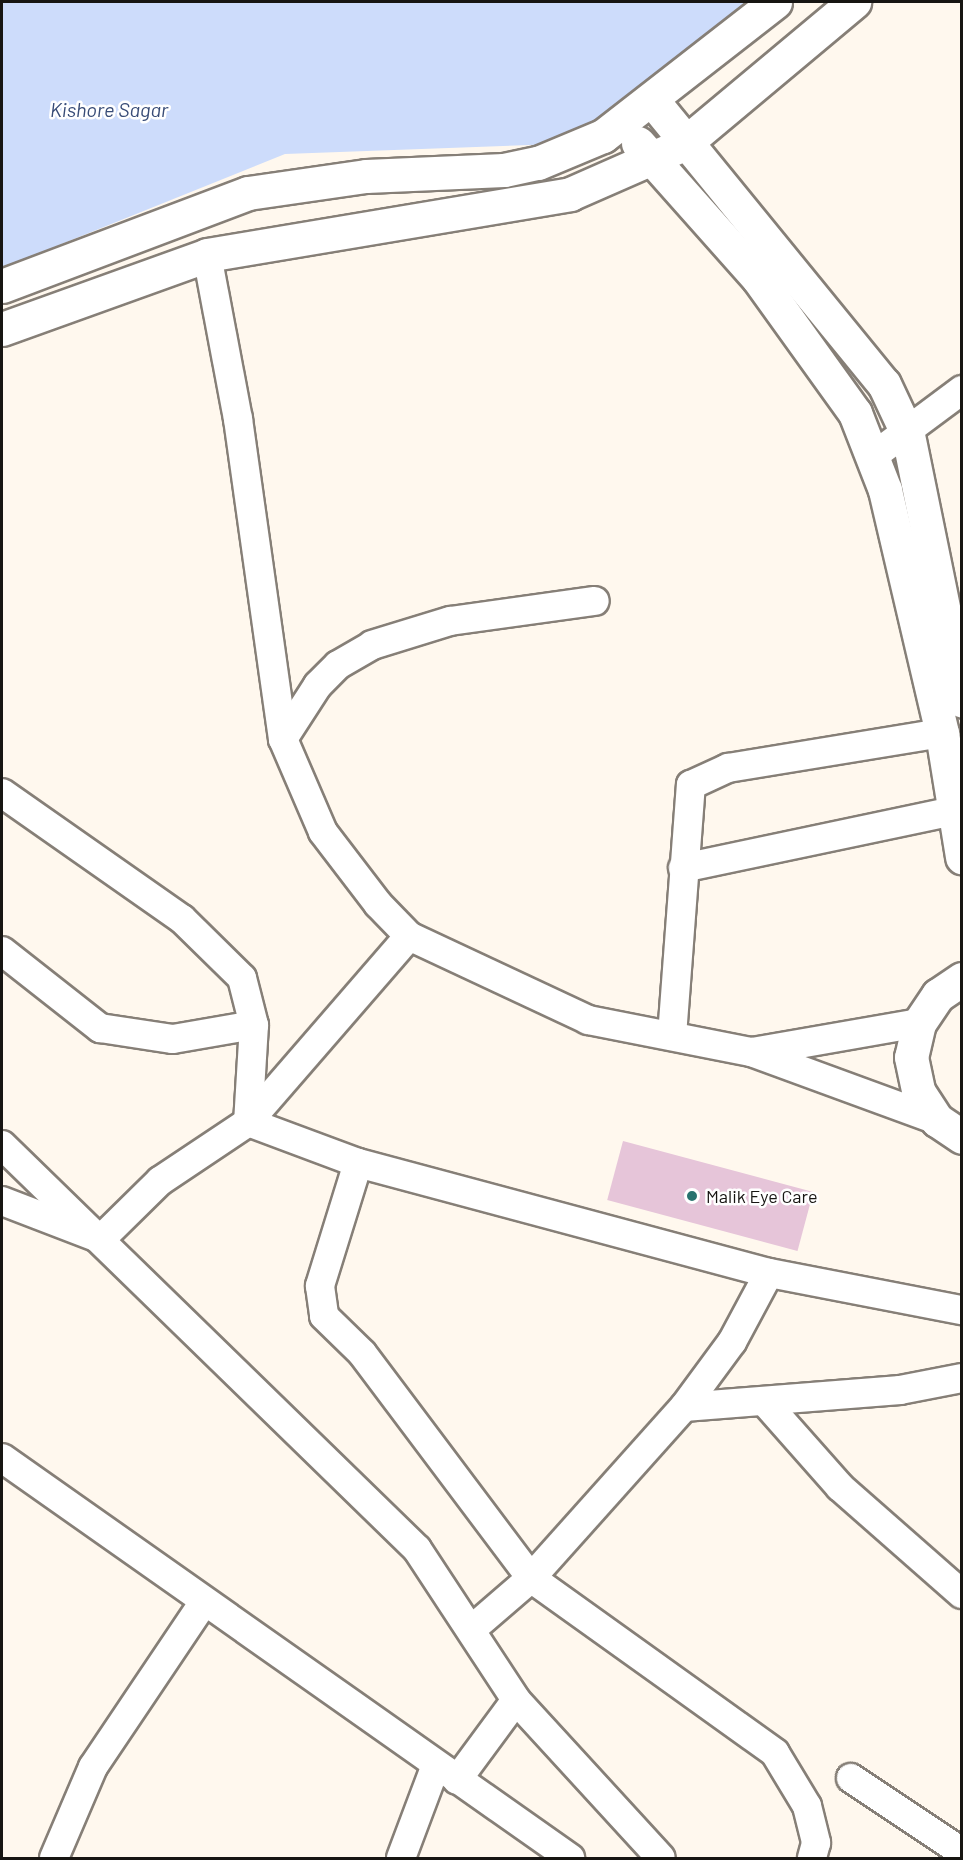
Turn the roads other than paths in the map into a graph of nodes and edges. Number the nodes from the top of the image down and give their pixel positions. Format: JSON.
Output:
{"nodes":[{"id":1,"x":775,"y":2,"type":"edge"},
{"id":2,"x":854,"y":2,"type":"edge"},
{"id":3,"x":652,"y":100,"type":"junction"},
{"id":4,"x":620,"y":124,"type":"junction"},
{"id":5,"x":684,"y":144,"type":"junction"},
{"id":6,"x":652,"y":159,"type":"junction"},
{"id":7,"x":207,"y":255,"type":"junction"},
{"id":8,"x":2,"y":286,"type":"edge"},
{"id":9,"x":2,"y":329,"type":"edge"},
{"id":10,"x":962,"y":390,"type":"edge"},
{"id":11,"x":908,"y":435,"type":"junction"},
{"id":12,"x":872,"y":457,"type":"junction"},
{"id":13,"x":595,"y":601,"type":"dead end"},
{"id":14,"x":962,"y":701,"type":"edge"},
{"id":15,"x":942,"y":733,"type":"junction"},
{"id":16,"x":283,"y":739,"type":"junction"},
{"id":17,"x":955,"y":772,"type":"edge"},
{"id":18,"x":2,"y":793,"type":"edge"},
{"id":19,"x":954,"y":811,"type":"junction"},
{"id":20,"x":962,"y":857,"type":"edge"},
{"id":21,"x":683,"y":868,"type":"junction"},
{"id":22,"x":409,"y":936,"type":"junction"},
{"id":23,"x":2,"y":951,"type":"edge"},
{"id":24,"x":962,"y":979,"type":"edge"},
{"id":25,"x":918,"y":1023,"type":"junction"},
{"id":26,"x":254,"y":1025,"type":"junction"},
{"id":27,"x":672,"y":1036,"type":"junction"},
{"id":28,"x":751,"y":1052,"type":"junction"},
{"id":29,"x":248,"y":1122,"type":"junction"},
{"id":30,"x":949,"y":1128,"type":"edge"},
{"id":31,"x":2,"y":1145,"type":"edge"},
{"id":32,"x":358,"y":1163,"type":"junction"},
{"id":33,"x":2,"y":1201,"type":"edge"},
{"id":34,"x":101,"y":1239,"type":"junction"},
{"id":35,"x":769,"y":1273,"type":"junction"},
{"id":36,"x":962,"y":1310,"type":"edge"},
{"id":37,"x":962,"y":1378,"type":"edge"},
{"id":38,"x":764,"y":1401,"type":"junction"},
{"id":39,"x":684,"y":1407,"type":"junction"},
{"id":40,"x":2,"y":1458,"type":"edge"},
{"id":41,"x":531,"y":1578,"type":"junction"},
{"id":42,"x":962,"y":1594,"type":"edge"},
{"id":43,"x":203,"y":1603,"type":"junction"},
{"id":44,"x":472,"y":1629,"type":"junction"},
{"id":45,"x":516,"y":1700,"type":"junction"},
{"id":46,"x":446,"y":1773,"type":"junction"},
{"id":47,"x":852,"y":1778,"type":"dead end"},
{"id":48,"x":962,"y":1852,"type":"edge"},
{"id":49,"x":54,"y":1858,"type":"edge"},
{"id":50,"x":401,"y":1858,"type":"edge"},
{"id":51,"x":570,"y":1858,"type":"edge"},
{"id":52,"x":662,"y":1858,"type":"edge"},
{"id":53,"x":812,"y":1858,"type":"edge"}],
"edges":[{"from":1,"to":3,"type":"street"},
{"from":2,"to":5,"type":"street"},
{"from":3,"to":4,"type":"street"},
{"from":3,"to":5,"type":"street"},
{"from":4,"to":6,"type":"street"},
{"from":4,"to":8,"type":"street"},
{"from":5,"to":6,"type":"street"},
{"from":5,"to":11,"type":"street"},
{"from":6,"to":7,"type":"street"},
{"from":6,"to":12,"type":"street"},
{"from":7,"to":9,"type":"street"},
{"from":7,"to":16,"type":"street"},
{"from":10,"to":11,"type":"street"},
{"from":11,"to":12,"type":"street"},
{"from":11,"to":14,"type":"street"},
{"from":12,"to":15,"type":"street"},
{"from":13,"to":16,"type":"street"},
{"from":15,"to":17,"type":"street"},
{"from":15,"to":21,"type":"street"},
{"from":16,"to":22,"type":"street"},
{"from":17,"to":19,"type":"street"},
{"from":18,"to":26,"type":"street"},
{"from":19,"to":20,"type":"street"},
{"from":19,"to":21,"type":"street"},
{"from":21,"to":27,"type":"street"},
{"from":22,"to":27,"type":"street"},
{"from":22,"to":29,"type":"street"},
{"from":23,"to":26,"type":"street"},
{"from":24,"to":25,"type":"street"},
{"from":25,"to":28,"type":"street"},
{"from":25,"to":30,"type":"street"},
{"from":26,"to":29,"type":"street"},
{"from":27,"to":28,"type":"street"},
{"from":28,"to":30,"type":"street"},
{"from":29,"to":32,"type":"street"},
{"from":29,"to":34,"type":"street"},
{"from":31,"to":34,"type":"street"},
{"from":32,"to":35,"type":"street"},
{"from":32,"to":41,"type":"street"},
{"from":33,"to":34,"type":"street"},
{"from":34,"to":44,"type":"street"},
{"from":35,"to":36,"type":"street"},
{"from":35,"to":39,"type":"street"},
{"from":37,"to":38,"type":"street"},
{"from":38,"to":39,"type":"street"},
{"from":38,"to":42,"type":"street"},
{"from":39,"to":41,"type":"street"},
{"from":40,"to":43,"type":"street"},
{"from":41,"to":44,"type":"street"},
{"from":41,"to":53,"type":"street"},
{"from":43,"to":46,"type":"street"},
{"from":43,"to":49,"type":"street"},
{"from":44,"to":45,"type":"street"},
{"from":45,"to":46,"type":"street"},
{"from":45,"to":52,"type":"street"},
{"from":46,"to":50,"type":"street"},
{"from":46,"to":51,"type":"street"},
{"from":47,"to":48,"type":"street"}]}
